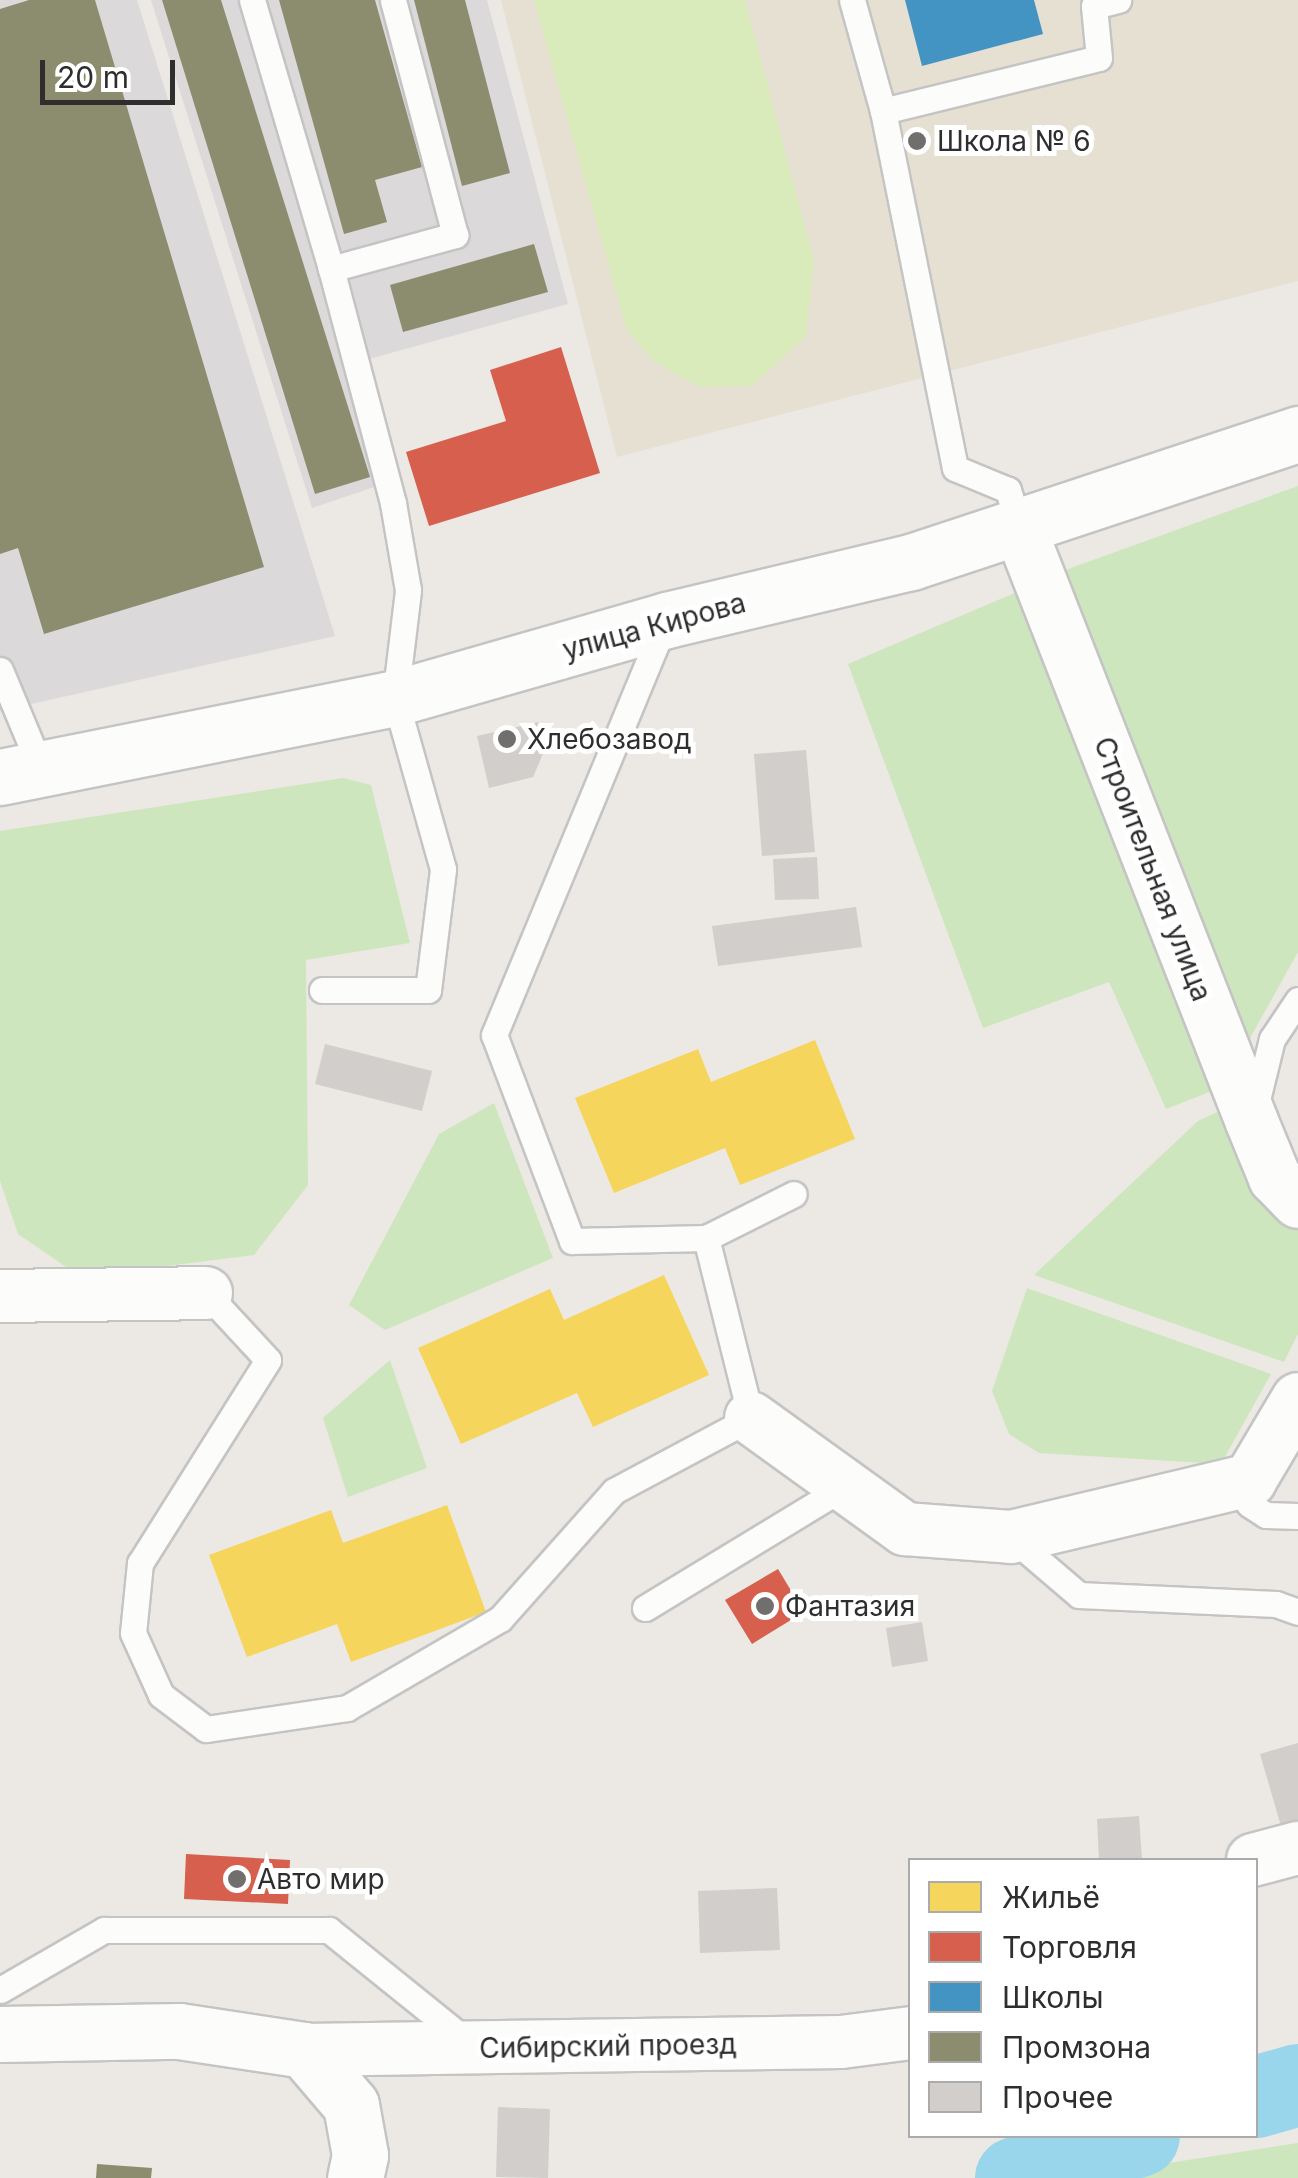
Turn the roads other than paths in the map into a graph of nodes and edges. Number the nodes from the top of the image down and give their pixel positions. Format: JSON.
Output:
{"nodes":[{"id":1,"x":252,"y":0,"type":"edge"},
{"id":2,"x":393,"y":0,"type":"edge"},
{"id":3,"x":852,"y":0,"type":"edge"},
{"id":4,"x":1118,"y":0,"type":"edge"},
{"id":5,"x":883,"y":111,"type":"junction"},
{"id":6,"x":331,"y":269,"type":"junction"},
{"id":7,"x":1298,"y":434,"type":"edge"},
{"id":8,"x":1020,"y":529,"type":"junction"},
{"id":9,"x":667,"y":620,"type":"junction"},
{"id":10,"x":0,"y":670,"type":"edge"},
{"id":11,"x":395,"y":698,"type":"junction"},
{"id":12,"x":21,"y":774,"type":"edge"},
{"id":13,"x":322,"y":990,"type":"dead end"},
{"id":14,"x":1298,"y":1000,"type":"edge"},
{"id":15,"x":1252,"y":1122,"type":"junction"},
{"id":16,"x":794,"y":1194,"type":"dead end"},
{"id":17,"x":1298,"y":1202,"type":"edge"},
{"id":18,"x":706,"y":1238,"type":"junction"},
{"id":19,"x":206,"y":1293,"type":"joint"},
{"id":20,"x":0,"y":1296,"type":"edge"},
{"id":21,"x":1298,"y":1398,"type":"edge"},
{"id":22,"x":751,"y":1418,"type":"junction"},
{"id":23,"x":1242,"y":1481,"type":"junction"},
{"id":24,"x":846,"y":1486,"type":"junction"},
{"id":25,"x":1298,"y":1516,"type":"edge"},
{"id":26,"x":1011,"y":1536,"type":"junction"},
{"id":27,"x":645,"y":1608,"type":"dead end"},
{"id":28,"x":1298,"y":1612,"type":"edge"},
{"id":29,"x":1298,"y":1848,"type":"edge"},
{"id":30,"x":1258,"y":1859,"type":"edge"},
{"id":31,"x":0,"y":1990,"type":"edge"},
{"id":32,"x":908,"y":2033,"type":"edge"},
{"id":33,"x":0,"y":2034,"type":"edge"},
{"id":34,"x":475,"y":2048,"type":"junction"},
{"id":35,"x":304,"y":2050,"type":"junction"},
{"id":36,"x":355,"y":2178,"type":"edge"}],
"edges":[{"from":1,"to":6,"type":"lane"},
{"from":2,"to":6,"type":"lane"},
{"from":3,"to":5,"type":"lane"},
{"from":4,"to":5,"type":"lane"},
{"from":5,"to":8,"type":"lane"},
{"from":6,"to":11,"type":"lane"},
{"from":7,"to":8,"type":"street","name":"улица Кирова"},
{"from":8,"to":9,"type":"street","name":"улица Кирова"},
{"from":8,"to":15,"type":"street","name":"Строительная улица"},
{"from":9,"to":11,"type":"street","name":"улица Кирова"},
{"from":9,"to":18,"type":"lane"},
{"from":10,"to":12,"type":"lane"},
{"from":11,"to":12,"type":"street","name":"улица Кирова"},
{"from":11,"to":13,"type":"lane"},
{"from":14,"to":15,"type":"lane"},
{"from":15,"to":17,"type":"street","name":"Строительная улица"},
{"from":16,"to":18,"type":"lane"},
{"from":18,"to":22,"type":"lane"},
{"from":19,"to":20,"type":"street"},
{"from":19,"to":22,"type":"lane"},
{"from":21,"to":23,"type":"street"},
{"from":22,"to":24,"type":"street"},
{"from":23,"to":25,"type":"lane"},
{"from":23,"to":26,"type":"street"},
{"from":24,"to":26,"type":"street"},
{"from":24,"to":27,"type":"lane"},
{"from":26,"to":28,"type":"lane"},
{"from":29,"to":30,"type":"street"},
{"from":31,"to":34,"type":"lane"},
{"from":32,"to":34,"type":"street","name":"Сибирский проезд"},
{"from":33,"to":35,"type":"street"},
{"from":34,"to":35,"type":"street","name":"Сибирский проезд"},
{"from":35,"to":36,"type":"street"}]}
